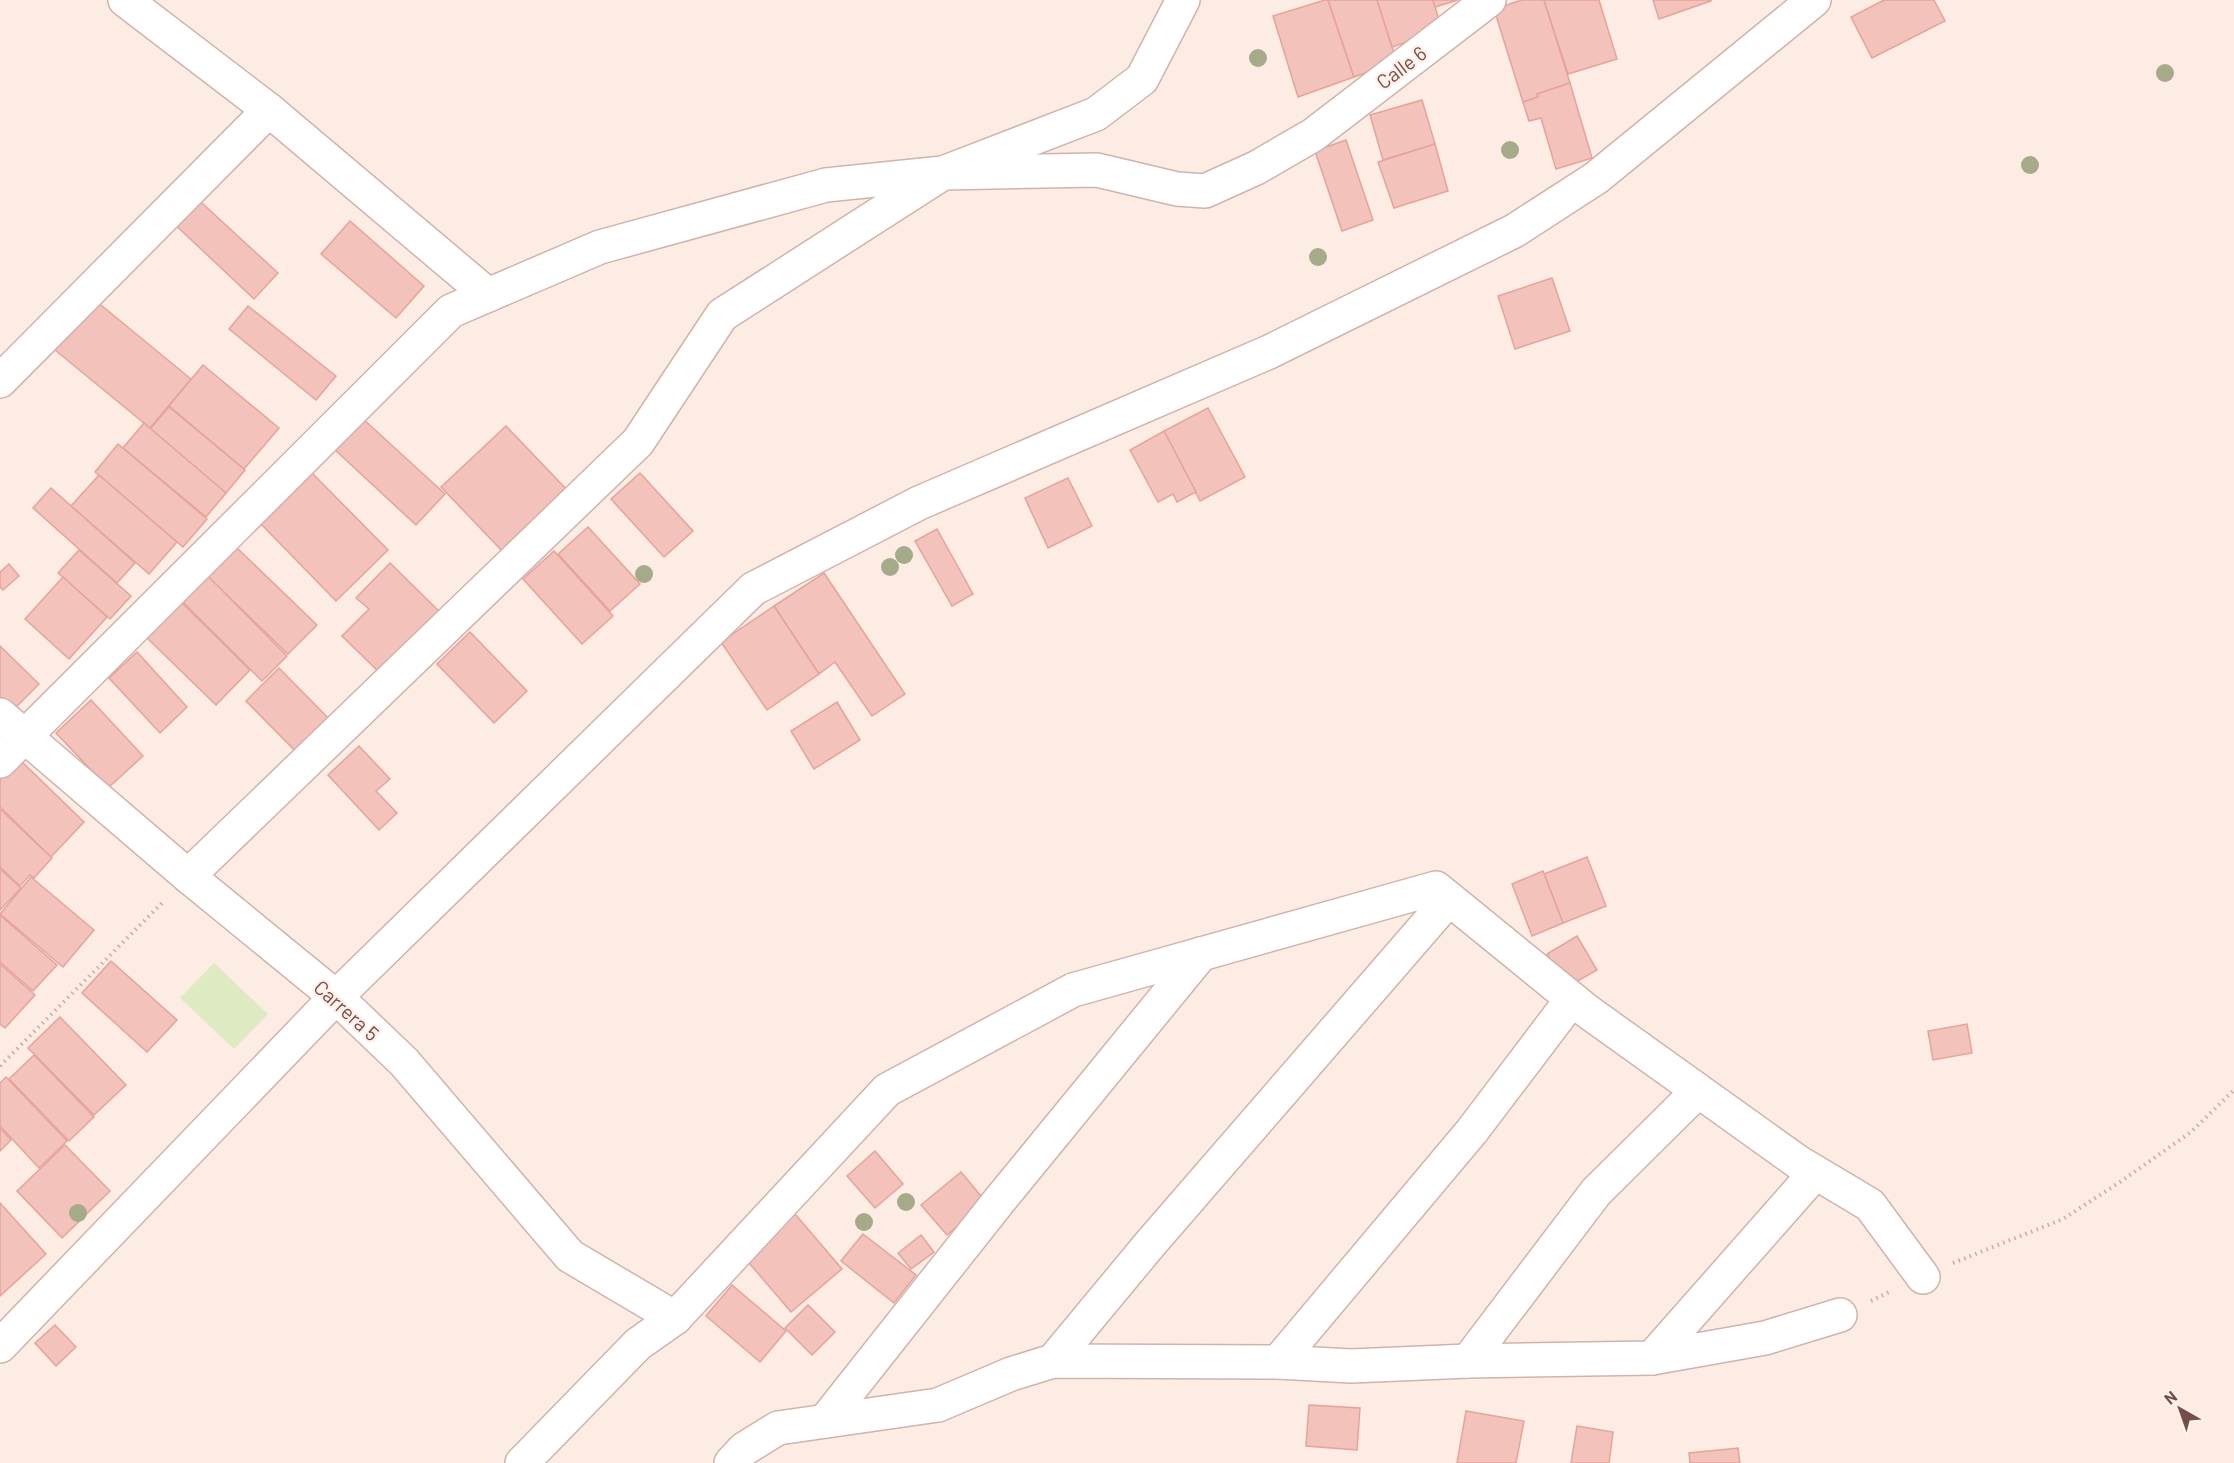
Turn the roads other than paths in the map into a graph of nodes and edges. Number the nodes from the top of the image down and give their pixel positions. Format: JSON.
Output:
{"nodes":[{"id":1,"x":125,"y":0,"type":"edge"},
{"id":2,"x":1183,"y":0,"type":"edge"},
{"id":3,"x":1489,"y":0,"type":"edge"},
{"id":4,"x":1814,"y":0,"type":"edge"},
{"id":5,"x":269,"y":110,"type":"junction"},
{"id":6,"x":944,"y":173,"type":"junction"},
{"id":7,"x":488,"y":295,"type":"junction"},
{"id":8,"x":0,"y":381,"type":"edge"},
{"id":9,"x":12,"y":726,"type":"edge"},
{"id":10,"x":0,"y":761,"type":"edge"},
{"id":11,"x":188,"y":876,"type":"junction"},
{"id":12,"x":1449,"y":898,"type":"junction"},
{"id":13,"x":1200,"y":954,"type":"junction"},
{"id":14,"x":336,"y":998,"type":"junction"},
{"id":15,"x":1572,"y":999,"type":"junction"},
{"id":16,"x":1698,"y":1091,"type":"junction"},
{"id":17,"x":1815,"y":1173,"type":"junction"},
{"id":18,"x":1923,"y":1277,"type":"road end"},
{"id":19,"x":1840,"y":1315,"type":"road end"},
{"id":20,"x":675,"y":1318,"type":"junction"},
{"id":21,"x":0,"y":1346,"type":"edge"},
{"id":22,"x":1652,"y":1358,"type":"junction"},
{"id":23,"x":1053,"y":1361,"type":"junction"},
{"id":24,"x":1468,"y":1361,"type":"junction"},
{"id":25,"x":1278,"y":1362,"type":"junction"},
{"id":26,"x":825,"y":1421,"type":"junction"},
{"id":27,"x":522,"y":1463,"type":"edge"},
{"id":28,"x":731,"y":1463,"type":"edge"}],
"edges":[{"from":1,"to":5,"type":"street"},
{"from":2,"to":6,"type":"street"},
{"from":3,"to":6,"type":"street","name":"Calle 6"},
{"from":4,"to":14,"type":"street"},
{"from":5,"to":7,"type":"street"},
{"from":5,"to":8,"type":"street"},
{"from":6,"to":7,"type":"street"},
{"from":6,"to":11,"type":"street"},
{"from":7,"to":9,"type":"street"},
{"from":9,"to":10,"type":"street"},
{"from":9,"to":11,"type":"street","name":"Carrera 5"},
{"from":11,"to":14,"type":"street","name":"Carrera 5"},
{"from":12,"to":13,"type":"street"},
{"from":12,"to":15,"type":"street"},
{"from":12,"to":23,"type":"street"},
{"from":13,"to":20,"type":"street"},
{"from":13,"to":26,"type":"street"},
{"from":14,"to":20,"type":"street","name":"Carrera 5"},
{"from":14,"to":21,"type":"street"},
{"from":15,"to":16,"type":"street"},
{"from":15,"to":25,"type":"street"},
{"from":16,"to":17,"type":"street"},
{"from":16,"to":24,"type":"street"},
{"from":17,"to":18,"type":"street"},
{"from":17,"to":22,"type":"street"},
{"from":19,"to":22,"type":"street"},
{"from":20,"to":27,"type":"street"},
{"from":22,"to":24,"type":"street"},
{"from":23,"to":25,"type":"street"},
{"from":23,"to":26,"type":"street"},
{"from":24,"to":25,"type":"street"},
{"from":26,"to":28,"type":"street"}]}
